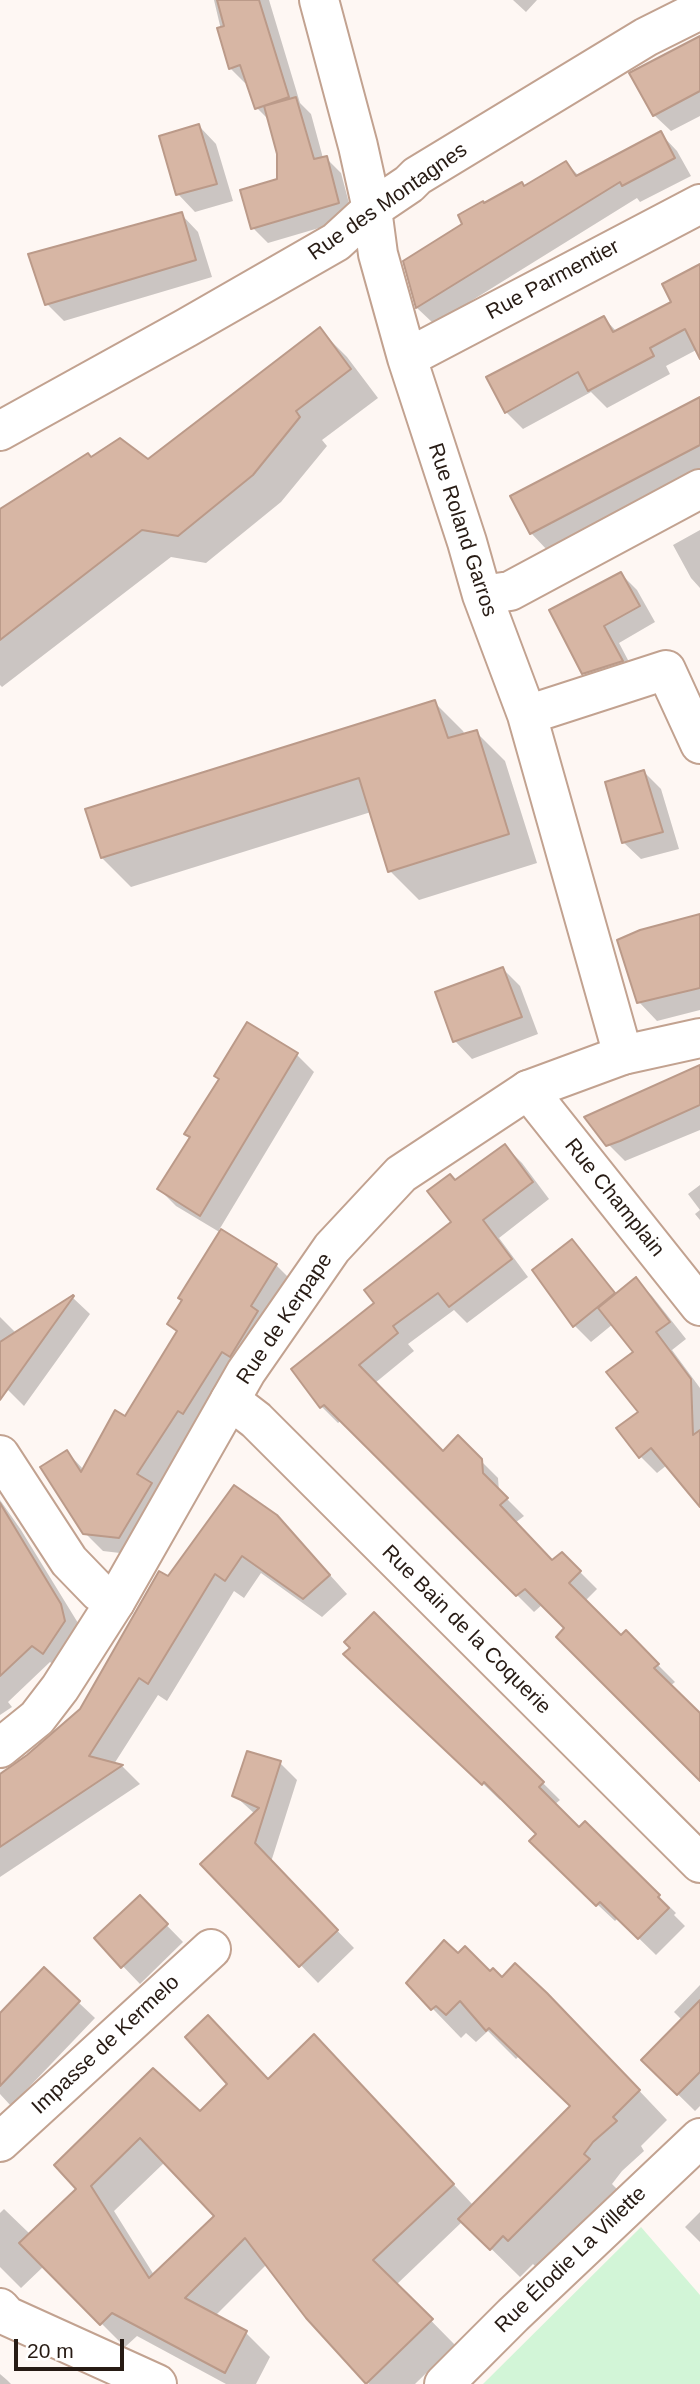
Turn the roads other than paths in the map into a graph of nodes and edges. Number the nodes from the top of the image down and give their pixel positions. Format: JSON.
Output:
{"nodes":[{"id":1,"x":319,"y":0,"type":"edge"},
{"id":2,"x":700,"y":10,"type":"edge"},
{"id":3,"x":700,"y":204,"type":"edge"},
{"id":4,"x":372,"y":209,"type":"junction"},
{"id":5,"x":407,"y":358,"type":"junction"},
{"id":6,"x":0,"y":431,"type":"edge"},
{"id":7,"x":700,"y":489,"type":"edge"},
{"id":8,"x":482,"y":595,"type":"junction"},
{"id":9,"x":527,"y":715,"type":"junction"},
{"id":10,"x":700,"y":744,"type":"edge"},
{"id":11,"x":700,"y":1038,"type":"edge"},
{"id":12,"x":624,"y":1055,"type":"junction"},
{"id":13,"x":528,"y":1090,"type":"junction"},
{"id":14,"x":700,"y":1306,"type":"edge"},
{"id":15,"x":230,"y":1400,"type":"junction"},
{"id":16,"x":0,"y":1455,"type":"edge"},
{"id":17,"x":115,"y":1602,"type":"junction"},
{"id":18,"x":0,"y":1748,"type":"edge"},
{"id":19,"x":700,"y":1863,"type":"edge"},
{"id":20,"x":211,"y":1948,"type":"dead end"},
{"id":21,"x":700,"y":2138,"type":"edge"},
{"id":22,"x":0,"y":2142,"type":"edge"},
{"id":23,"x":0,"y":2308,"type":"edge"},
{"id":24,"x":157,"y":2384,"type":"edge"},
{"id":25,"x":444,"y":2384,"type":"edge"}],
"edges":[{"from":1,"to":4,"type":"street","name":"Rue Roland Garros"},
{"from":2,"to":4,"type":"street","name":"Rue des Montagnes"},
{"from":3,"to":5,"type":"street","name":"Rue Parmentier"},
{"from":4,"to":5,"type":"street","name":"Rue Roland Garros"},
{"from":4,"to":6,"type":"street","name":"Rue des Montagnes"},
{"from":5,"to":8,"type":"street","name":"Rue Roland Garros"},
{"from":7,"to":8,"type":"street"},
{"from":8,"to":9,"type":"street","name":"Rue Roland Garros"},
{"from":9,"to":10,"type":"street"},
{"from":9,"to":12,"type":"street","name":"Rue Roland Garros"},
{"from":11,"to":12,"type":"street","name":"Rue de Kerpape"},
{"from":12,"to":13,"type":"street","name":"Rue de Kerpape"},
{"from":13,"to":14,"type":"street","name":"Rue Champlain"},
{"from":13,"to":15,"type":"street","name":"Rue de Kerpape"},
{"from":15,"to":17,"type":"street","name":"Rue de Kerpape"},
{"from":15,"to":19,"type":"street","name":"Rue Bain de la Coquerie"},
{"from":16,"to":17,"type":"street"},
{"from":17,"to":18,"type":"street","name":"Rue de Kerpape"},
{"from":20,"to":22,"type":"street","name":"Impasse de Kermelo"},
{"from":21,"to":25,"type":"street","name":"Rue Élodie La Villette"},
{"from":23,"to":24,"type":"street"}]}
